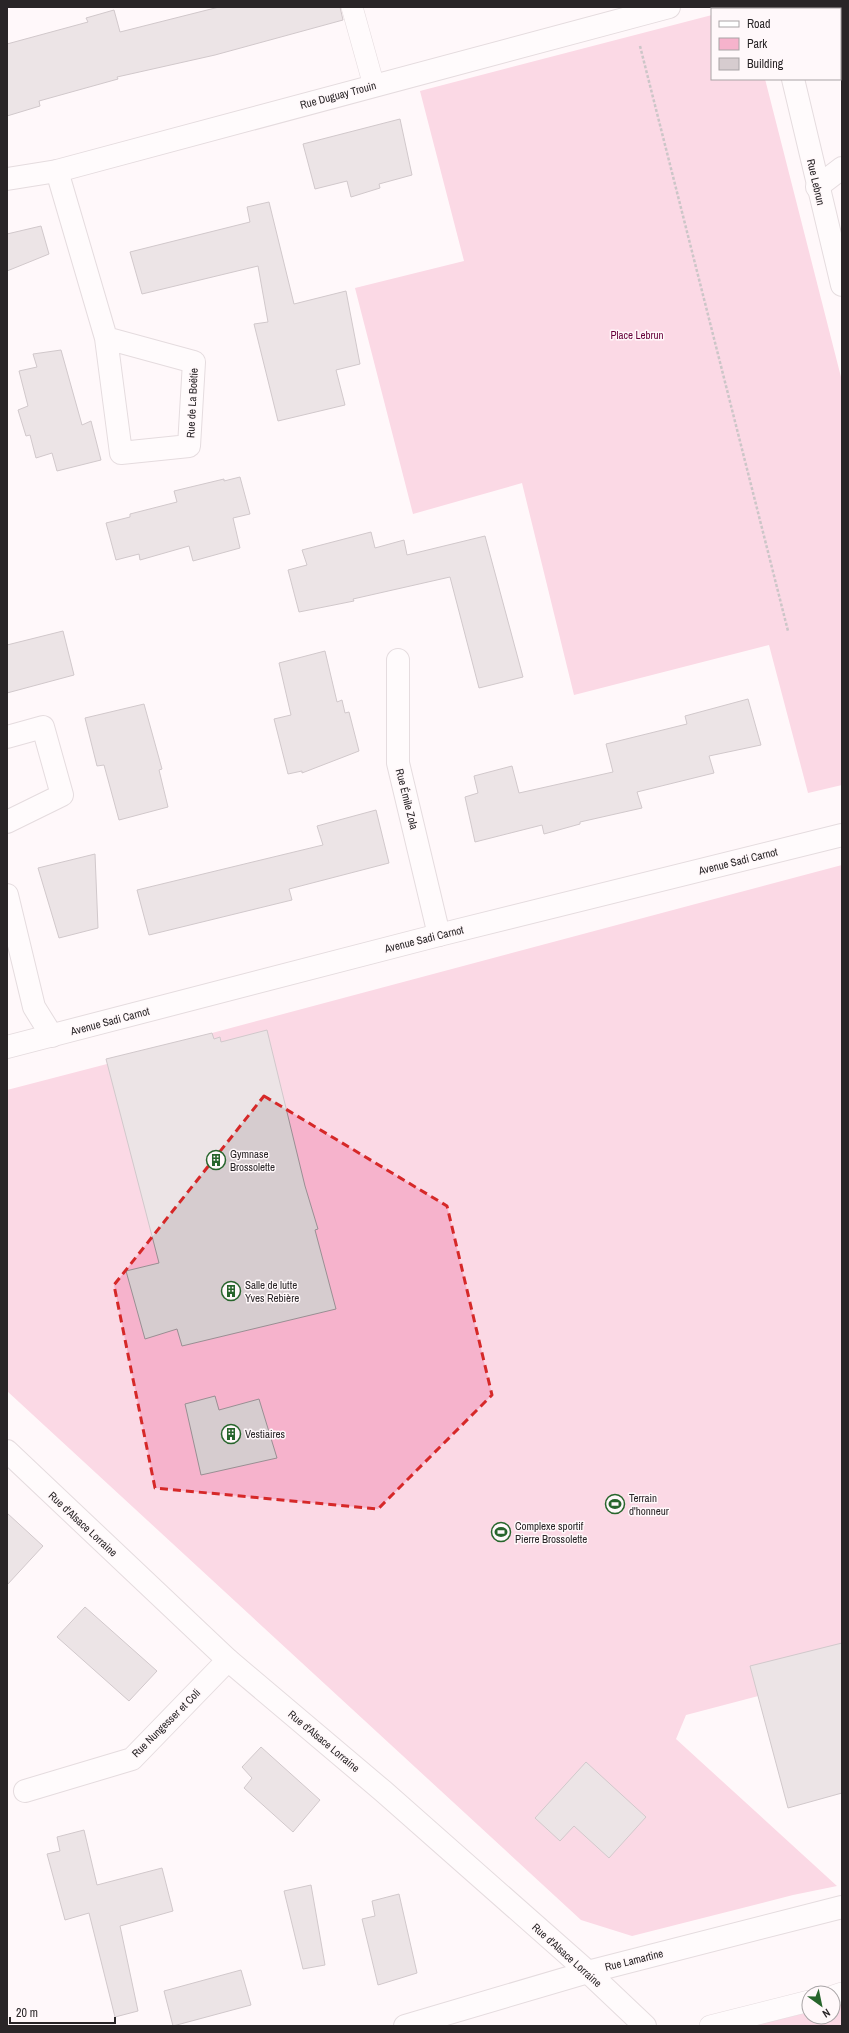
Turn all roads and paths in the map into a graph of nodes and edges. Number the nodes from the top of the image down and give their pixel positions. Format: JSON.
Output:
{"nodes":[{"id":1,"x":352,"y":7,"type":"edge"},
{"id":2,"x":669,"y":7,"type":"edge"},
{"id":3,"x":633,"y":17,"type":"junction"},
{"id":4,"x":793,"y":80,"type":"edge"},
{"id":5,"x":374,"y":86,"type":"junction"},
{"id":6,"x":842,"y":168,"type":"edge"},
{"id":7,"x":57,"y":171,"type":"junction"},
{"id":8,"x":7,"y":179,"type":"edge"},
{"id":9,"x":817,"y":187,"type":"junction"},
{"id":10,"x":842,"y":285,"type":"edge"},
{"id":11,"x":106,"y":338,"type":"junction"},
{"id":12,"x":788,"y":631,"type":"dead end"},
{"id":13,"x":398,"y":660,"type":"dead end"},
{"id":14,"x":7,"y":737,"type":"edge"},
{"id":15,"x":7,"y":822,"type":"edge"},
{"id":16,"x":842,"y":835,"type":"edge"},
{"id":17,"x":7,"y":894,"type":"edge"},
{"id":18,"x":439,"y":935,"type":"junction"},
{"id":19,"x":52,"y":1036,"type":"junction"},
{"id":20,"x":7,"y":1047,"type":"edge"},
{"id":21,"x":7,"y":1452,"type":"edge"},
{"id":22,"x":228,"y":1660,"type":"junction"},
{"id":23,"x":25,"y":1790,"type":"dead end"},
{"id":24,"x":842,"y":1908,"type":"edge"},
{"id":25,"x":588,"y":1972,"type":"junction"},
{"id":26,"x":801,"y":2004,"type":"edge"},
{"id":27,"x":405,"y":2026,"type":"edge"},
{"id":28,"x":645,"y":2026,"type":"edge"},
{"id":29,"x":710,"y":2026,"type":"edge"}],
"edges":[{"from":1,"to":5,"type":"lane"},
{"from":2,"to":3,"type":"street","name":"Rue Duguay Trouin"},
{"from":3,"to":5,"type":"street","name":"Rue Duguay Trouin"},
{"from":3,"to":12,"type":"path"},
{"from":4,"to":9,"type":"street","name":"Rue Lebrun"},
{"from":5,"to":7,"type":"street","name":"Rue Duguay Trouin"},
{"from":6,"to":9,"type":"street"},
{"from":7,"to":8,"type":"street","name":"Rue Duguay Trouin"},
{"from":7,"to":11,"type":"street","name":"Rue de La Boëtie"},
{"from":9,"to":10,"type":"street","name":"Rue Lebrun"},
{"from":11,"to":11,"type":"street","name":"Rue de La Boëtie"},
{"from":13,"to":18,"type":"street","name":"Rue Émile Zola"},
{"from":14,"to":15,"type":"street"},
{"from":16,"to":18,"type":"street","name":"Avenue Sadi Carnot"},
{"from":17,"to":19,"type":"street"},
{"from":18,"to":19,"type":"street","name":"Avenue Sadi Carnot"},
{"from":19,"to":20,"type":"street","name":"Avenue Sadi Carnot"},
{"from":21,"to":22,"type":"street","name":"Rue d'Alsace Lorraine"},
{"from":22,"to":23,"type":"street","name":"Rue Nungesser et Coli"},
{"from":22,"to":25,"type":"street","name":"Rue d'Alsace Lorraine"},
{"from":24,"to":25,"type":"street","name":"Rue Lamartine"},
{"from":25,"to":27,"type":"street","name":"Rue Lamartine"},
{"from":25,"to":28,"type":"street","name":"Rue d'Alsace Lorraine"},
{"from":26,"to":29,"type":"lane"}]}
